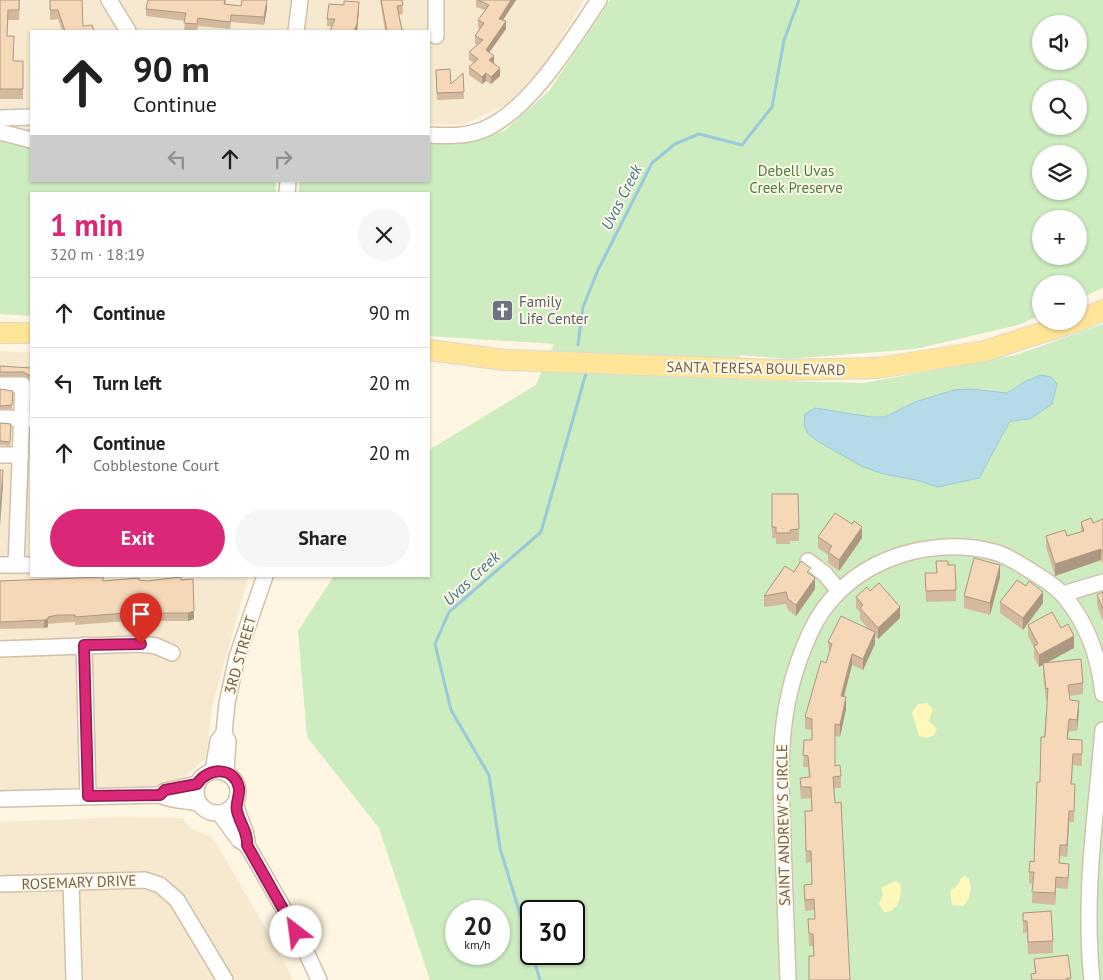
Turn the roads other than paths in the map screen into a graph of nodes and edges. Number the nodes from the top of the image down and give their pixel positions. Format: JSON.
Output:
{"nodes":[{"id":1,"x":109,"y":0,"type":"edge"},
{"id":2,"x":300,"y":0,"type":"edge"},
{"id":3,"x":436,"y":0,"type":"edge"},
{"id":4,"x":599,"y":0,"type":"edge"},
{"id":5,"x":127,"y":30,"type":"edge"},
{"id":6,"x":296,"y":30,"type":"edge"},
{"id":7,"x":436,"y":36,"type":"dead end"},
{"id":8,"x":30,"y":117,"type":"edge"},
{"id":9,"x":0,"y":118,"type":"edge"},
{"id":10,"x":0,"y":132,"type":"edge"},
{"id":11,"x":430,"y":135,"type":"edge"},
{"id":12,"x":30,"y":140,"type":"edge"},
{"id":13,"x":1103,"y":310,"type":"edge"},
{"id":14,"x":1087,"y":317,"type":"edge"},
{"id":15,"x":1050,"y":330,"type":"edge"},
{"id":16,"x":30,"y":332,"type":"edge"},
{"id":17,"x":0,"y":333,"type":"edge"},
{"id":18,"x":430,"y":350,"type":"edge"},
{"id":19,"x":0,"y":385,"type":"edge"},
{"id":20,"x":27,"y":386,"type":"edge"},
{"id":21,"x":0,"y":418,"type":"edge"},
{"id":22,"x":27,"y":419,"type":"edge"},
{"id":23,"x":0,"y":455,"type":"edge"},
{"id":24,"x":21,"y":455,"type":"junction"},
{"id":25,"x":808,"y":561,"type":"dead end"},
{"id":26,"x":30,"y":564,"type":"edge"},
{"id":27,"x":0,"y":565,"type":"edge"},
{"id":28,"x":16,"y":565,"type":"junction"},
{"id":29,"x":264,"y":577,"type":"edge"},
{"id":30,"x":1103,"y":582,"type":"edge"},
{"id":31,"x":839,"y":591,"type":"junction"},
{"id":32,"x":1063,"y":594,"type":"junction"},
{"id":33,"x":84,"y":645,"type":"junction"},
{"id":34,"x":0,"y":649,"type":"edge"},
{"id":35,"x":172,"y":653,"type":"dead end"},
{"id":36,"x":1103,"y":694,"type":"edge"},
{"id":37,"x":1103,"y":730,"type":"edge"},
{"id":38,"x":219,"y":772,"type":"junction"},
{"id":39,"x":197,"y":784,"type":"junction"},
{"id":40,"x":160,"y":795,"type":"junction"},
{"id":41,"x":88,"y":796,"type":"junction"},
{"id":42,"x":0,"y":799,"type":"edge"},
{"id":43,"x":236,"y":803,"type":"junction"},
{"id":44,"x":200,"y":804,"type":"junction"},
{"id":45,"x":220,"y":814,"type":"junction"},
{"id":46,"x":247,"y":845,"type":"junction"},
{"id":47,"x":1097,"y":869,"type":"edge"},
{"id":48,"x":71,"y":882,"type":"junction"},
{"id":49,"x":0,"y":884,"type":"edge"},
{"id":50,"x":74,"y":980,"type":"edge"},
{"id":51,"x":225,"y":980,"type":"edge"},
{"id":52,"x":319,"y":980,"type":"edge"},
{"id":53,"x":788,"y":980,"type":"edge"},
{"id":54,"x":1092,"y":980,"type":"edge"}],
"edges":[{"from":1,"to":5,"type":"street"},
{"from":2,"to":6,"type":"street"},
{"from":3,"to":7,"type":"street"},
{"from":4,"to":11,"type":"street"},
{"from":8,"to":9,"type":"street"},
{"from":10,"to":12,"type":"street"},
{"from":13,"to":14,"type":"main road","name":"SANTA TERESA BOULEVARD"},
{"from":15,"to":18,"type":"main road","name":"SANTA TERESA BOULEVARD"},
{"from":16,"to":17,"type":"main road"},
{"from":19,"to":20,"type":"street"},
{"from":20,"to":22,"type":"street"},
{"from":21,"to":22,"type":"street"},
{"from":22,"to":24,"type":"street"},
{"from":23,"to":24,"type":"street"},
{"from":24,"to":28,"type":"street"},
{"from":25,"to":31,"type":"street"},
{"from":26,"to":28,"type":"street"},
{"from":27,"to":28,"type":"street"},
{"from":29,"to":38,"type":"street","name":"3RD STREET"},
{"from":30,"to":32,"type":"street"},
{"from":31,"to":32,"type":"street","name":"SAINT ANDREW'S CIRCLE"},
{"from":31,"to":53,"type":"street","name":"SAINT ANDREW'S CIRCLE"},
{"from":32,"to":36,"type":"street","name":"SAINT ANDREW'S CIRCLE"},
{"from":33,"to":34,"type":"street"},
{"from":33,"to":35,"type":"street"},
{"from":33,"to":41,"type":"street"},
{"from":37,"to":47,"type":"street"},
{"from":38,"to":39,"type":"street"},
{"from":38,"to":43,"type":"street"},
{"from":39,"to":40,"type":"street"},
{"from":39,"to":44,"type":"street"},
{"from":40,"to":41,"type":"street"},
{"from":40,"to":44,"type":"street"},
{"from":41,"to":42,"type":"street"},
{"from":43,"to":45,"type":"street"},
{"from":43,"to":46,"type":"street"},
{"from":44,"to":45,"type":"street"},
{"from":45,"to":46,"type":"street"},
{"from":46,"to":52,"type":"street"},
{"from":47,"to":54,"type":"street"},
{"from":48,"to":49,"type":"street","name":"ROSEMARY DRIVE"},
{"from":48,"to":50,"type":"street"},
{"from":48,"to":51,"type":"street","name":"ROSEMARY DRIVE"}]}
